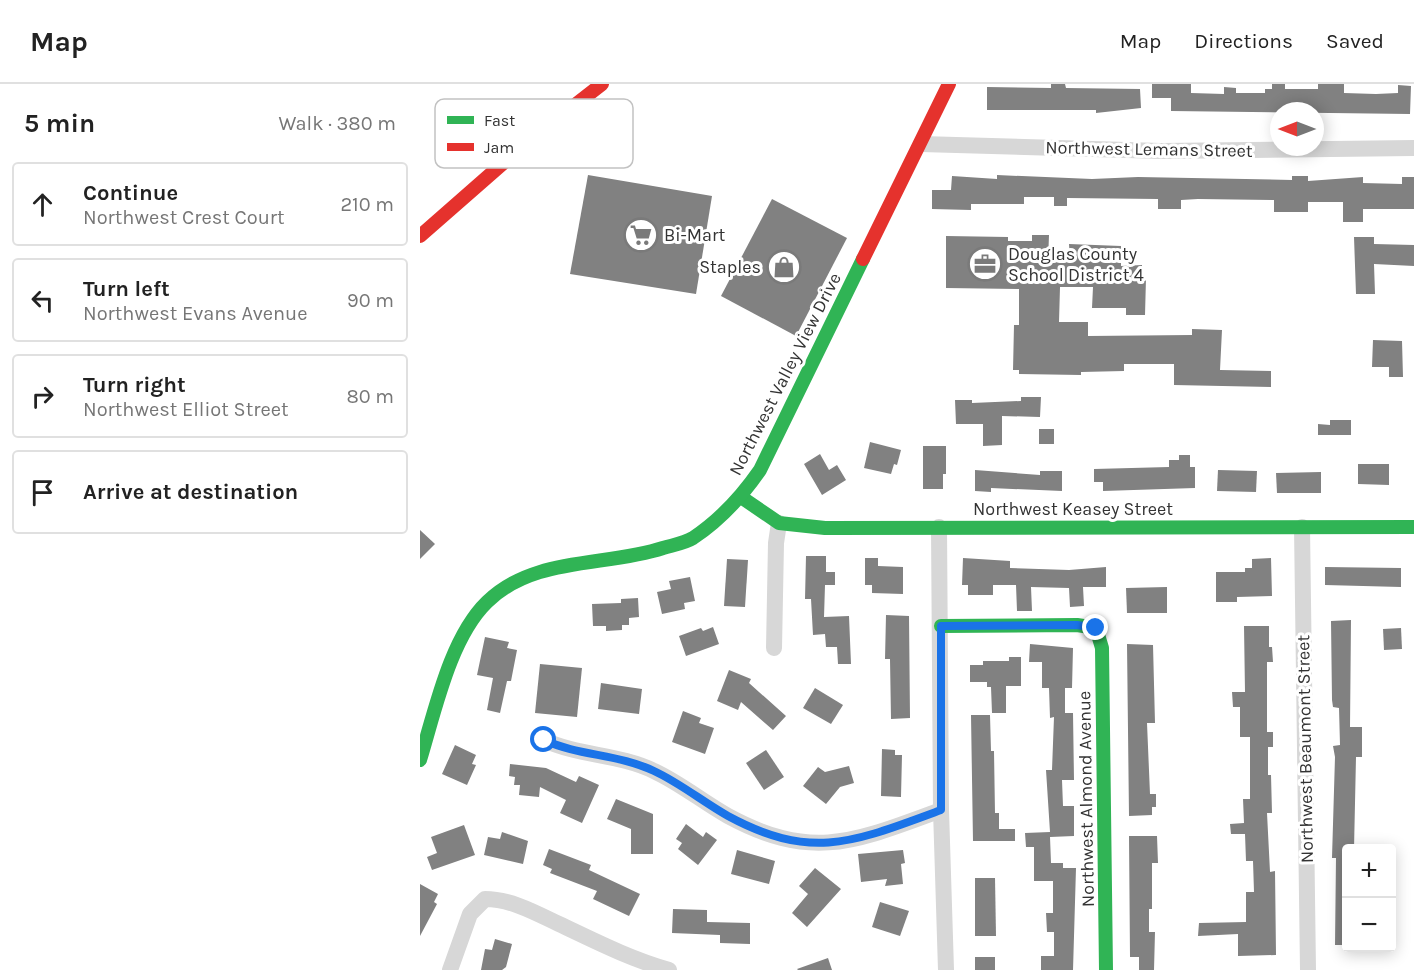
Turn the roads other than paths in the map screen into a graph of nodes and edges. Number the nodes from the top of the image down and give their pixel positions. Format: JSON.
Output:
{"nodes":[{"id":1,"x":602,"y":84,"type":"edge"},
{"id":2,"x":949,"y":84,"type":"edge"},
{"id":3,"x":583,"y":99,"type":"edge"},
{"id":4,"x":921,"y":144,"type":"junction"},
{"id":5,"x":1414,"y":148,"type":"edge"},
{"id":6,"x":498,"y":168,"type":"edge"},
{"id":7,"x":420,"y":236,"type":"edge"},
{"id":8,"x":741,"y":497,"type":"junction"},
{"id":9,"x":779,"y":523,"type":"junction"},
{"id":10,"x":939,"y":527,"type":"junction"},
{"id":11,"x":1302,"y":527,"type":"junction"},
{"id":12,"x":1414,"y":527,"type":"edge"},
{"id":13,"x":941,"y":626,"type":"junction"},
{"id":14,"x":774,"y":648,"type":"dead end"},
{"id":15,"x":544,"y":740,"type":"dead end"},
{"id":16,"x":420,"y":760,"type":"edge"},
{"id":17,"x":941,"y":810,"type":"junction"},
{"id":18,"x":450,"y":970,"type":"edge"},
{"id":19,"x":669,"y":970,"type":"edge"},
{"id":20,"x":946,"y":970,"type":"edge"},
{"id":21,"x":1106,"y":970,"type":"edge"},
{"id":22,"x":1308,"y":970,"type":"edge"}],
"edges":[{"from":1,"to":3,"type":"street"},
{"from":2,"to":4,"type":"street","name":"Northwest Valley View Drive"},
{"from":4,"to":5,"type":"street","name":"Northwest Lemans Street"},
{"from":4,"to":8,"type":"street","name":"Northwest Valley View Drive"},
{"from":6,"to":7,"type":"street"},
{"from":8,"to":9,"type":"street","name":"Northwest Keasey Street"},
{"from":8,"to":16,"type":"street","name":"Northwest Valley View Drive"},
{"from":9,"to":10,"type":"street","name":"Northwest Keasey Street"},
{"from":9,"to":14,"type":"street"},
{"from":10,"to":11,"type":"street","name":"Northwest Keasey Street"},
{"from":10,"to":13,"type":"street"},
{"from":11,"to":12,"type":"street","name":"Northwest Keasey Street"},
{"from":11,"to":22,"type":"street","name":"Northwest Beaumont Street"},
{"from":13,"to":17,"type":"street"},
{"from":13,"to":21,"type":"street","name":"Northwest Almond Avenue"},
{"from":15,"to":17,"type":"street"},
{"from":17,"to":20,"type":"street"},
{"from":18,"to":19,"type":"street"}]}
